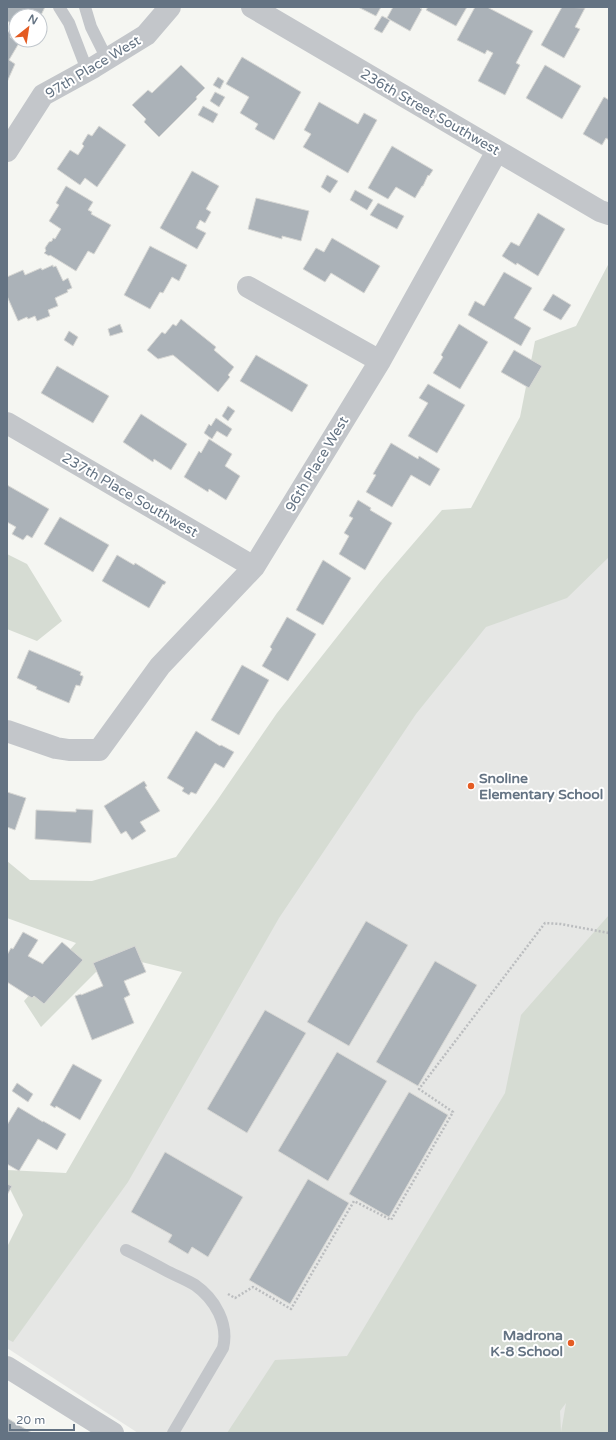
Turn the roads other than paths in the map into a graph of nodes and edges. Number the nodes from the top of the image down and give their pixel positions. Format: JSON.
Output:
{"nodes":[{"id":1,"x":59,"y":7,"type":"edge"},
{"id":2,"x":85,"y":7,"type":"edge"},
{"id":3,"x":170,"y":7,"type":"edge"},
{"id":4,"x":252,"y":7,"type":"edge"},
{"id":5,"x":107,"y":59,"type":"junction"},
{"id":6,"x":87,"y":70,"type":"junction"},
{"id":7,"x":7,"y":151,"type":"edge"},
{"id":8,"x":497,"y":151,"type":"junction"},
{"id":9,"x":609,"y":214,"type":"edge"},
{"id":10,"x":248,"y":287,"type":"dead end"},
{"id":11,"x":380,"y":361,"type":"junction"},
{"id":12,"x":7,"y":423,"type":"edge"},
{"id":13,"x":254,"y":567,"type":"junction"},
{"id":14,"x":7,"y":731,"type":"edge"},
{"id":15,"x":126,"y":1250,"type":"dead end"},
{"id":16,"x":7,"y":1367,"type":"edge"},
{"id":17,"x":113,"y":1433,"type":"edge"},
{"id":18,"x":173,"y":1433,"type":"edge"}],
"edges":[{"from":1,"to":6,"type":"lane"},
{"from":2,"to":5,"type":"lane"},
{"from":3,"to":5,"type":"street","name":"97th Place West"},
{"from":4,"to":8,"type":"street","name":"236th Street Southwest"},
{"from":5,"to":6,"type":"street","name":"97th Place West"},
{"from":6,"to":7,"type":"street","name":"97th Place West"},
{"from":8,"to":9,"type":"street","name":"236th Street Southwest"},
{"from":8,"to":11,"type":"street","name":"96th Place West"},
{"from":10,"to":11,"type":"street"},
{"from":11,"to":13,"type":"street","name":"96th Place West"},
{"from":12,"to":13,"type":"street","name":"237th Place Southwest"},
{"from":13,"to":14,"type":"street","name":"96th Place West"},
{"from":15,"to":18,"type":"lane"},
{"from":16,"to":17,"type":"street"}]}
